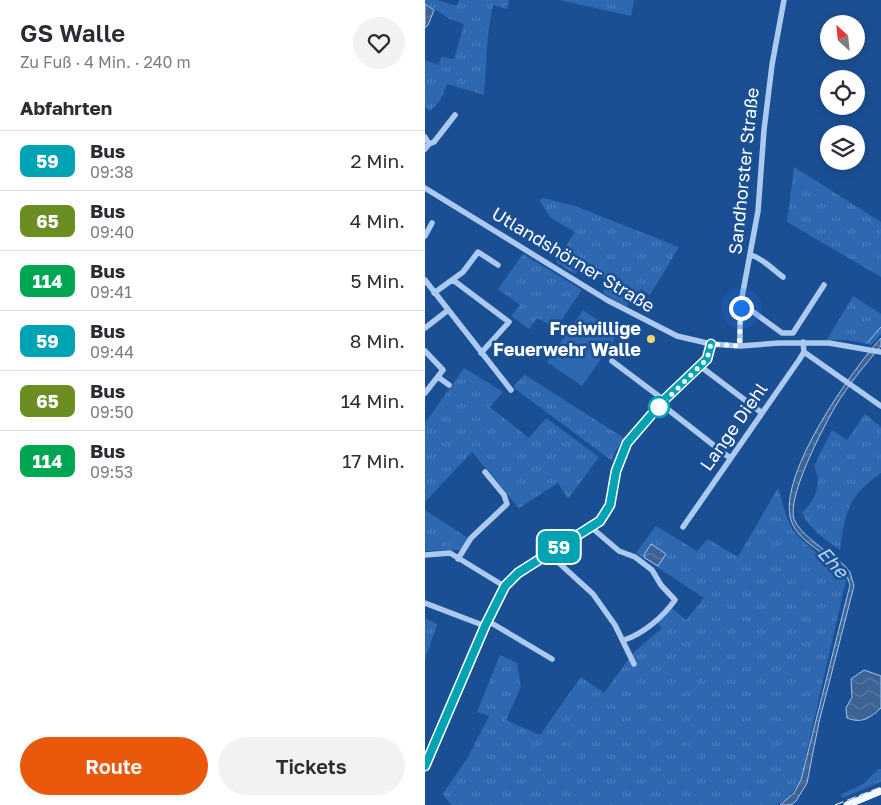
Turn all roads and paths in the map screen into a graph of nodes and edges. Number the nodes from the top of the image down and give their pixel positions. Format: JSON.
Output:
{"nodes":[{"id":1,"x":784,"y":0,"type":"edge"},
{"id":2,"x":455,"y":115,"type":"dead end"},
{"id":3,"x":425,"y":137,"type":"edge"},
{"id":4,"x":427,"y":147,"type":"edge"},
{"id":5,"x":425,"y":188,"type":"edge"},
{"id":6,"x":432,"y":224,"type":"dead end"},
{"id":7,"x":425,"y":236,"type":"edge"},
{"id":8,"x":751,"y":255,"type":"junction"},
{"id":9,"x":498,"y":265,"type":"dead end"},
{"id":10,"x":783,"y":277,"type":"dead end"},
{"id":11,"x":425,"y":280,"type":"edge"},
{"id":12,"x":453,"y":280,"type":"junction"},
{"id":13,"x":824,"y":285,"type":"dead end"},
{"id":14,"x":434,"y":293,"type":"junction"},
{"id":15,"x":741,"y":308,"type":"junction"},
{"id":16,"x":447,"y":311,"type":"junction"},
{"id":17,"x":425,"y":328,"type":"edge"},
{"id":18,"x":803,"y":342,"type":"junction"},
{"id":19,"x":711,"y":344,"type":"junction"},
{"id":20,"x":739,"y":346,"type":"junction"},
{"id":21,"x":425,"y":351,"type":"edge"},
{"id":22,"x":481,"y":352,"type":"junction"},
{"id":23,"x":804,"y":352,"type":"junction"},
{"id":24,"x":881,"y":352,"type":"edge"},
{"id":25,"x":612,"y":361,"type":"dead end"},
{"id":26,"x":701,"y":366,"type":"junction"},
{"id":27,"x":439,"y":377,"type":"junction"},
{"id":28,"x":449,"y":385,"type":"dead end"},
{"id":29,"x":511,"y":390,"type":"dead end"},
{"id":30,"x":425,"y":393,"type":"edge"},
{"id":31,"x":663,"y":402,"type":"junction"},
{"id":32,"x":881,"y":406,"type":"edge"},
{"id":33,"x":762,"y":413,"type":"junction"},
{"id":34,"x":731,"y":458,"type":"junction"},
{"id":35,"x":485,"y":472,"type":"dead end"},
{"id":36,"x":592,"y":528,"type":"junction"},
{"id":37,"x":683,"y":528,"type":"dead end"},
{"id":38,"x":548,"y":553,"type":"junction"},
{"id":39,"x":425,"y":555,"type":"edge"},
{"id":40,"x":459,"y":559,"type":"junction"},
{"id":41,"x":505,"y":586,"type":"junction"},
{"id":42,"x":425,"y":603,"type":"edge"},
{"id":43,"x":486,"y":623,"type":"junction"},
{"id":44,"x":624,"y":640,"type":"junction"},
{"id":45,"x":552,"y":659,"type":"dead end"},
{"id":46,"x":635,"y":664,"type":"dead end"},
{"id":47,"x":425,"y":766,"type":"edge"},
{"id":48,"x":881,"y":791,"type":"edge"},
{"id":49,"x":847,"y":805,"type":"edge"}],
"edges":[{"from":1,"to":8,"type":"street","name":"Sandhorster Straße"},
{"from":2,"to":4,"type":"street"},
{"from":3,"to":4,"type":"street"},
{"from":5,"to":19,"type":"street","name":"Utlandshörner Straße"},
{"from":6,"to":7,"type":"street"},
{"from":8,"to":10,"type":"street"},
{"from":8,"to":15,"type":"street","name":"Sandhorster Straße"},
{"from":9,"to":12,"type":"street"},
{"from":11,"to":14,"type":"street"},
{"from":12,"to":14,"type":"street"},
{"from":12,"to":22,"type":"street"},
{"from":13,"to":15,"type":"street"},
{"from":14,"to":16,"type":"street"},
{"from":15,"to":20,"type":"street","name":"Sandhorster Straße"},
{"from":16,"to":17,"type":"street"},
{"from":16,"to":22,"type":"street"},
{"from":18,"to":20,"type":"street","name":"Utlandshörner Straße"},
{"from":18,"to":23,"type":"street"},
{"from":18,"to":24,"type":"street","name":"Utlandshörner Straße"},
{"from":19,"to":20,"type":"street","name":"Utlandshörner Straße"},
{"from":19,"to":26,"type":"street"},
{"from":21,"to":27,"type":"street"},
{"from":22,"to":29,"type":"street"},
{"from":23,"to":32,"type":"street"},
{"from":23,"to":33,"type":"street","name":"Lange Diehl"},
{"from":25,"to":31,"type":"street"},
{"from":26,"to":31,"type":"street"},
{"from":26,"to":33,"type":"street"},
{"from":27,"to":28,"type":"street"},
{"from":27,"to":30,"type":"street"},
{"from":31,"to":34,"type":"street"},
{"from":31,"to":36,"type":"street"},
{"from":33,"to":34,"type":"street","name":"Lange Diehl"},
{"from":34,"to":37,"type":"street","name":"Lange Diehl"},
{"from":35,"to":40,"type":"street"},
{"from":36,"to":38,"type":"street"},
{"from":36,"to":44,"type":"street"},
{"from":38,"to":41,"type":"street"},
{"from":38,"to":44,"type":"street"},
{"from":39,"to":40,"type":"street"},
{"from":40,"to":41,"type":"street"},
{"from":41,"to":43,"type":"street"},
{"from":42,"to":43,"type":"street"},
{"from":43,"to":45,"type":"street"},
{"from":43,"to":47,"type":"street"},
{"from":44,"to":46,"type":"street"},
{"from":48,"to":49,"type":"main road"}]}
